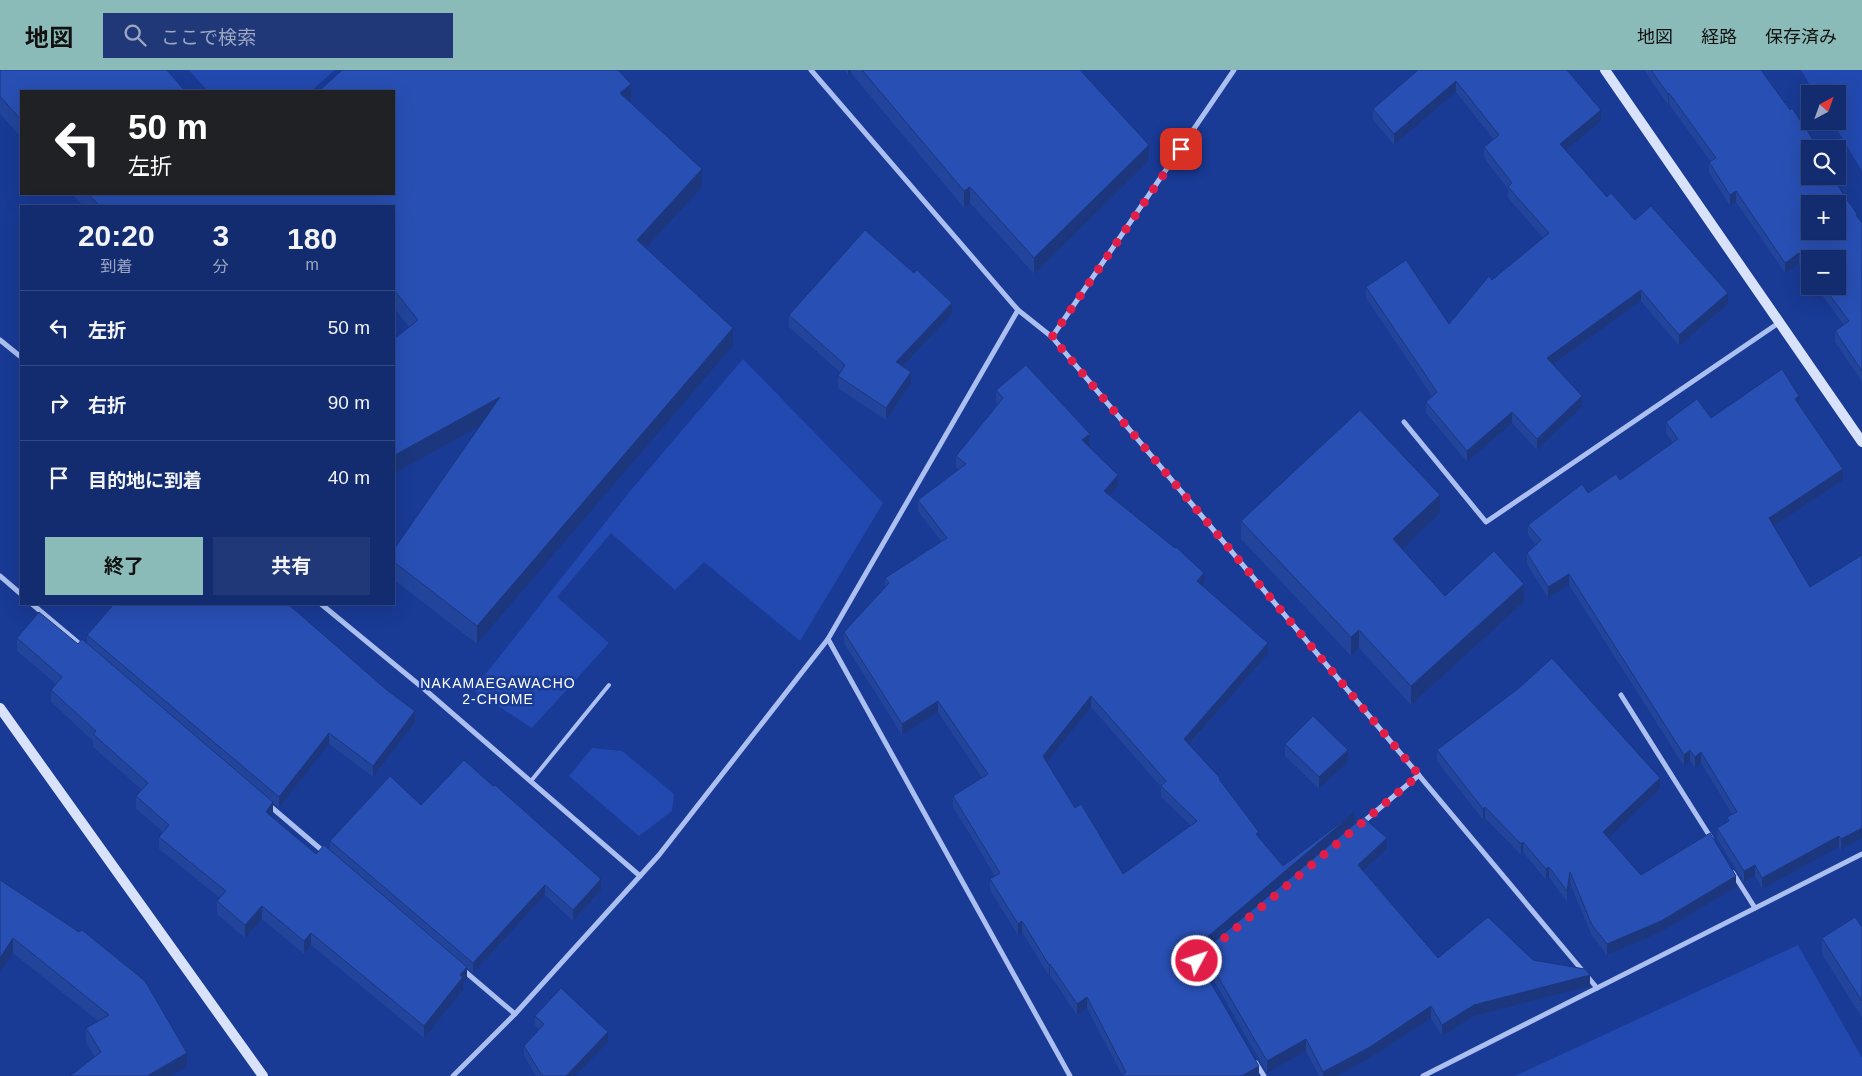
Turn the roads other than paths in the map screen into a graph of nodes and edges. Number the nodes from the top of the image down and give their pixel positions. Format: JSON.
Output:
{"nodes":[{"id":1,"x":811,"y":70,"type":"edge"},
{"id":2,"x":1234,"y":70,"type":"edge"},
{"id":3,"x":1606,"y":70,"type":"edge"},
{"id":4,"x":1018,"y":310,"type":"junction"},
{"id":5,"x":1780,"y":322,"type":"junction"},
{"id":6,"x":1052,"y":337,"type":"junction"},
{"id":7,"x":0,"y":340,"type":"edge"},
{"id":8,"x":20,"y":356,"type":"edge"},
{"id":9,"x":1404,"y":422,"type":"dead end"},
{"id":10,"x":1862,"y":442,"type":"edge"},
{"id":11,"x":0,"y":576,"type":"edge"},
{"id":12,"x":20,"y":593,"type":"edge"},
{"id":13,"x":33,"y":605,"type":"edge"},
{"id":14,"x":322,"y":605,"type":"edge"},
{"id":15,"x":828,"y":639,"type":"junction"},
{"id":16,"x":85,"y":649,"type":"edge"},
{"id":17,"x":609,"y":685,"type":"dead end"},
{"id":18,"x":1621,"y":695,"type":"dead end"},
{"id":19,"x":0,"y":708,"type":"edge"},
{"id":20,"x":1419,"y":775,"type":"junction"},
{"id":21,"x":531,"y":781,"type":"junction"},
{"id":22,"x":266,"y":802,"type":"edge"},
{"id":23,"x":1358,"y":826,"type":"edge"},
{"id":24,"x":1714,"y":843,"type":"edge"},
{"id":25,"x":326,"y":854,"type":"edge"},
{"id":26,"x":1862,"y":854,"type":"edge"},
{"id":27,"x":1729,"y":867,"type":"edge"},
{"id":28,"x":640,"y":876,"type":"junction"},
{"id":29,"x":1755,"y":908,"type":"junction"},
{"id":30,"x":1212,"y":948,"type":"edge"},
{"id":31,"x":455,"y":963,"type":"edge"},
{"id":32,"x":1202,"y":969,"type":"edge"},
{"id":33,"x":1597,"y":988,"type":"junction"},
{"id":34,"x":515,"y":1014,"type":"junction"},
{"id":35,"x":1254,"y":1060,"type":"edge"},
{"id":36,"x":263,"y":1076,"type":"edge"},
{"id":37,"x":453,"y":1076,"type":"edge"},
{"id":38,"x":1070,"y":1076,"type":"edge"},
{"id":39,"x":1264,"y":1076,"type":"edge"},
{"id":40,"x":1423,"y":1076,"type":"edge"}],
"edges":[{"from":1,"to":4,"type":"street"},
{"from":2,"to":6,"type":"street"},
{"from":3,"to":5,"type":"street"},
{"from":4,"to":6,"type":"street"},
{"from":4,"to":15,"type":"street"},
{"from":5,"to":9,"type":"street"},
{"from":5,"to":10,"type":"street"},
{"from":6,"to":20,"type":"street"},
{"from":7,"to":8,"type":"street"},
{"from":11,"to":12,"type":"street"},
{"from":13,"to":16,"type":"street"},
{"from":14,"to":21,"type":"street"},
{"from":15,"to":28,"type":"street"},
{"from":15,"to":38,"type":"street"},
{"from":17,"to":21,"type":"lane"},
{"from":18,"to":24,"type":"street"},
{"from":19,"to":36,"type":"street"},
{"from":20,"to":23,"type":"street"},
{"from":20,"to":33,"type":"street"},
{"from":21,"to":28,"type":"street"},
{"from":22,"to":25,"type":"street"},
{"from":26,"to":29,"type":"street"},
{"from":27,"to":29,"type":"street"},
{"from":28,"to":34,"type":"street"},
{"from":29,"to":33,"type":"street"},
{"from":30,"to":32,"type":"street"},
{"from":31,"to":34,"type":"street"},
{"from":33,"to":40,"type":"street"},
{"from":34,"to":37,"type":"street"},
{"from":35,"to":39,"type":"street"}]}
